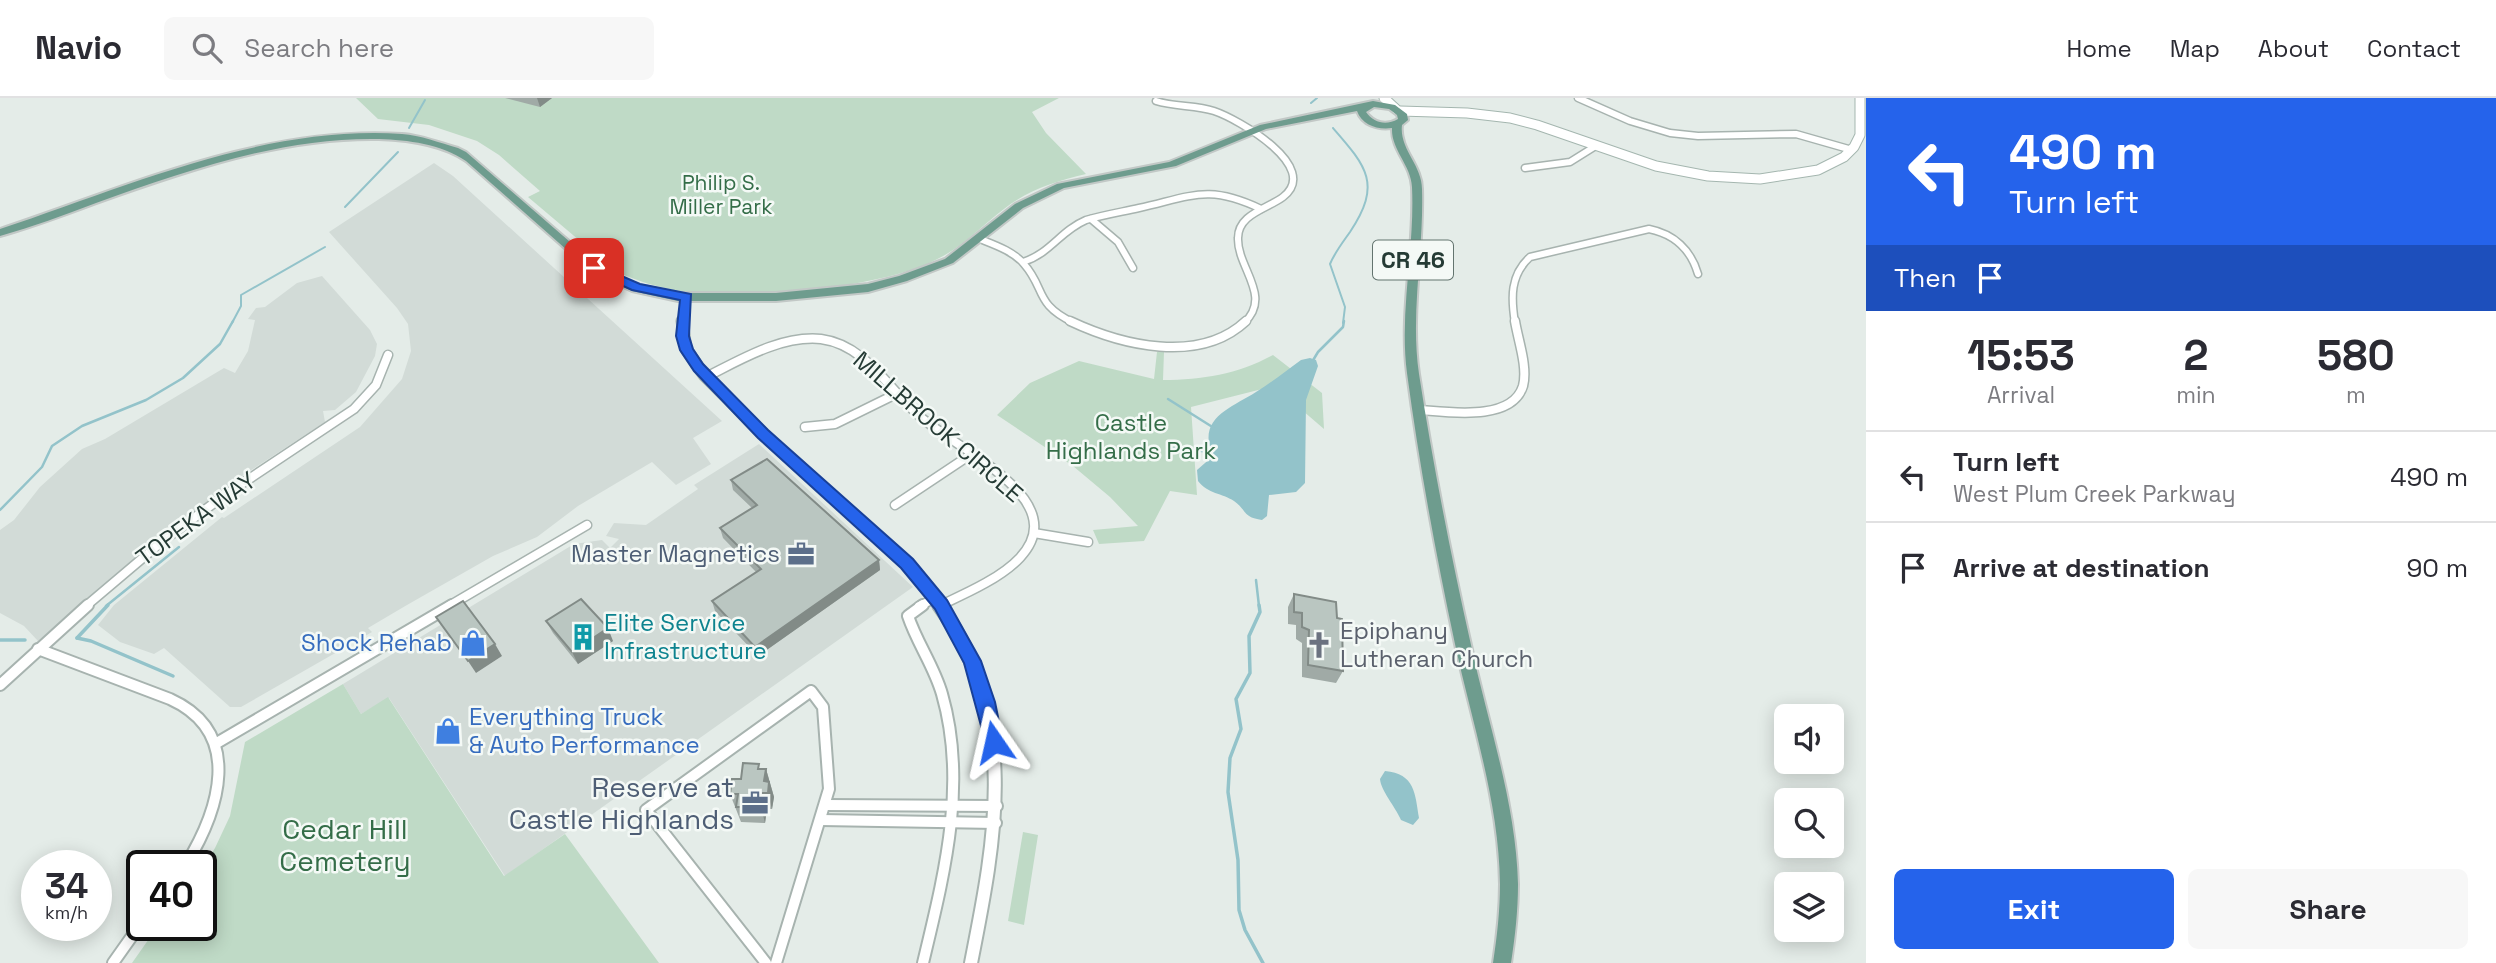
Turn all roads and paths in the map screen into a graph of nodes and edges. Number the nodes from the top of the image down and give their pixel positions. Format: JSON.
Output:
{"nodes":[{"id":1,"x":1384,"y":98,"type":"edge"},
{"id":2,"x":1578,"y":98,"type":"edge"},
{"id":3,"x":1860,"y":98,"type":"edge"},
{"id":4,"x":1156,"y":102,"type":"dead end"},
{"id":5,"x":1369,"y":103,"type":"edge"},
{"id":6,"x":1312,"y":116,"type":"junction"},
{"id":7,"x":1398,"y":117,"type":"junction"},
{"id":8,"x":1368,"y":120,"type":"junction"},
{"id":9,"x":1250,"y":131,"type":"junction"},
{"id":10,"x":1592,"y":146,"type":"junction"},
{"id":11,"x":1852,"y":150,"type":"junction"},
{"id":12,"x":1405,"y":154,"type":"junction"},
{"id":13,"x":1525,"y":168,"type":"dead end"},
{"id":14,"x":1261,"y":209,"type":"junction"},
{"id":15,"x":1091,"y":219,"type":"junction"},
{"id":16,"x":0,"y":233,"type":"edge"},
{"id":17,"x":980,"y":239,"type":"junction"},
{"id":18,"x":1023,"y":262,"type":"junction"},
{"id":19,"x":1133,"y":268,"type":"dead end"},
{"id":20,"x":1698,"y":274,"type":"dead end"},
{"id":21,"x":687,"y":297,"type":"junction"},
{"id":22,"x":388,"y":355,"type":"dead end"},
{"id":23,"x":706,"y":377,"type":"junction"},
{"id":24,"x":896,"y":394,"type":"junction"},
{"id":25,"x":1420,"y":410,"type":"junction"},
{"id":26,"x":804,"y":427,"type":"dead end"},
{"id":27,"x":970,"y":456,"type":"junction"},
{"id":28,"x":895,"y":505,"type":"dead end"},
{"id":29,"x":587,"y":525,"type":"dead end"},
{"id":30,"x":1034,"y":533,"type":"junction"},
{"id":31,"x":1088,"y":542,"type":"dead end"},
{"id":32,"x":939,"y":601,"type":"junction"},
{"id":33,"x":38,"y":649,"type":"junction"},
{"id":34,"x":0,"y":685,"type":"edge"},
{"id":35,"x":215,"y":744,"type":"junction"},
{"id":36,"x":825,"y":805,"type":"junction"},
{"id":37,"x":954,"y":806,"type":"junction"},
{"id":38,"x":997,"y":806,"type":"junction"},
{"id":39,"x":821,"y":820,"type":"junction"},
{"id":40,"x":953,"y":822,"type":"junction"},
{"id":41,"x":996,"y":823,"type":"junction"},
{"id":42,"x":195,"y":850,"type":"edge"},
{"id":43,"x":129,"y":941,"type":"edge"},
{"id":44,"x":113,"y":963,"type":"edge"},
{"id":45,"x":766,"y":963,"type":"edge"},
{"id":46,"x":776,"y":963,"type":"edge"},
{"id":47,"x":923,"y":963,"type":"edge"},
{"id":48,"x":971,"y":963,"type":"edge"},
{"id":49,"x":1502,"y":963,"type":"edge"}],
"edges":[{"from":1,"to":7,"type":"main road"},
{"from":2,"to":11,"type":"street"},
{"from":3,"to":11,"type":"main road"},
{"from":4,"to":9,"type":"street"},
{"from":5,"to":6,"type":"main road"},
{"from":5,"to":7,"type":"main road"},
{"from":5,"to":8,"type":"main road"},
{"from":6,"to":8,"type":"main road"},
{"from":6,"to":9,"type":"main road"},
{"from":7,"to":8,"type":"main road"},
{"from":7,"to":10,"type":"main road"},
{"from":7,"to":12,"type":"main road"},
{"from":8,"to":12,"type":"main road"},
{"from":9,"to":14,"type":"street"},
{"from":9,"to":17,"type":"main road"},
{"from":10,"to":11,"type":"main road"},
{"from":10,"to":13,"type":"street"},
{"from":12,"to":25,"type":"main road","number":"CR 46"},
{"from":14,"to":15,"type":"street"},
{"from":14,"to":18,"type":"street"},
{"from":15,"to":18,"type":"street"},
{"from":15,"to":19,"type":"street"},
{"from":16,"to":21,"type":"main road"},
{"from":17,"to":18,"type":"street"},
{"from":17,"to":21,"type":"main road"},
{"from":20,"to":25,"type":"street"},
{"from":21,"to":23,"type":"street"},
{"from":22,"to":33,"type":"street","name":"TOPEKA WAY"},
{"from":23,"to":24,"type":"street","name":"MILLBROOK CIRCLE"},
{"from":23,"to":32,"type":"street"},
{"from":24,"to":26,"type":"street"},
{"from":24,"to":27,"type":"street","name":"MILLBROOK CIRCLE"},
{"from":25,"to":49,"type":"main road","number":"CR 46"},
{"from":27,"to":28,"type":"street"},
{"from":27,"to":30,"type":"street","name":"MILLBROOK CIRCLE"},
{"from":29,"to":35,"type":"street"},
{"from":30,"to":31,"type":"street"},
{"from":30,"to":32,"type":"street","name":"MILLBROOK CIRCLE"},
{"from":32,"to":37,"type":"street","name":"MILLBROOK CIRCLE"},
{"from":32,"to":38,"type":"street"},
{"from":33,"to":34,"type":"street","name":"TOPEKA WAY"},
{"from":33,"to":35,"type":"street"},
{"from":35,"to":42,"type":"street"},
{"from":36,"to":37,"type":"street"},
{"from":36,"to":39,"type":"street"},
{"from":36,"to":45,"type":"street"},
{"from":37,"to":38,"type":"street"},
{"from":37,"to":40,"type":"street"},
{"from":38,"to":41,"type":"street"},
{"from":39,"to":40,"type":"street"},
{"from":39,"to":46,"type":"street"},
{"from":40,"to":41,"type":"street"},
{"from":40,"to":47,"type":"street"},
{"from":41,"to":48,"type":"street"},
{"from":43,"to":44,"type":"street"}]}
